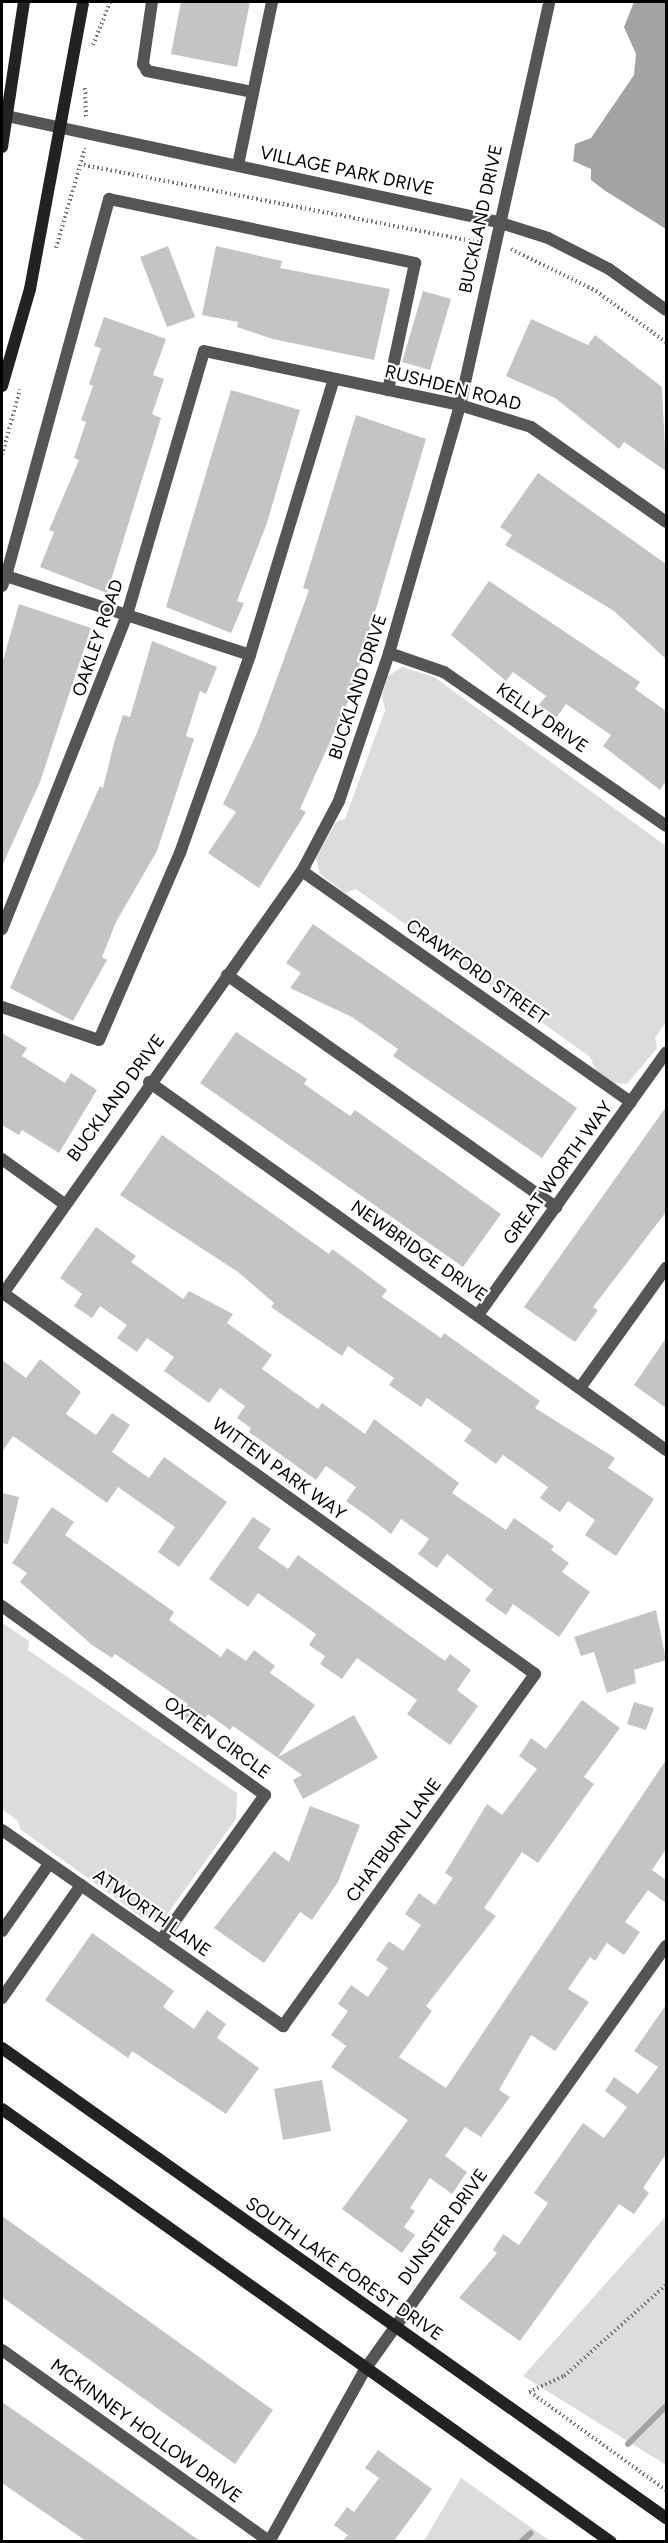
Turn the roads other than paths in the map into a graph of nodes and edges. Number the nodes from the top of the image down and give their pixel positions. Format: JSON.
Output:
{"nodes":[{"id":1,"x":24,"y":2,"type":"edge"},
{"id":2,"x":83,"y":2,"type":"edge"},
{"id":3,"x":152,"y":2,"type":"edge"},
{"id":4,"x":272,"y":2,"type":"edge"},
{"id":5,"x":549,"y":2,"type":"edge"},
{"id":6,"x":252,"y":92,"type":"junction"},
{"id":7,"x":5,"y":116,"type":"edge"},
{"id":8,"x":63,"y":127,"type":"junction"},
{"id":9,"x":2,"y":147,"type":"edge"},
{"id":10,"x":238,"y":165,"type":"junction"},
{"id":11,"x":498,"y":222,"type":"junction"},
{"id":12,"x":666,"y":310,"type":"edge"},
{"id":13,"x":204,"y":351,"type":"joint"},
{"id":14,"x":334,"y":379,"type":"junction"},
{"id":15,"x":2,"y":386,"type":"edge"},
{"id":16,"x":388,"y":390,"type":"junction"},
{"id":17,"x":460,"y":405,"type":"junction"},
{"id":18,"x":666,"y":522,"type":"edge"},
{"id":19,"x":4,"y":581,"type":"edge"},
{"id":20,"x":126,"y":618,"type":"junction"},
{"id":21,"x":389,"y":653,"type":"junction"},
{"id":22,"x":250,"y":655,"type":"junction"},
{"id":23,"x":666,"y":826,"type":"edge"},
{"id":24,"x":302,"y":871,"type":"junction"},
{"id":25,"x":2,"y":929,"type":"edge"},
{"id":26,"x":227,"y":975,"type":"junction"},
{"id":27,"x":2,"y":1007,"type":"edge"},
{"id":28,"x":666,"y":1052,"type":"edge"},
{"id":29,"x":149,"y":1082,"type":"junction"},
{"id":30,"x":631,"y":1102,"type":"junction"},
{"id":31,"x":2,"y":1160,"type":"edge"},
{"id":32,"x":63,"y":1203,"type":"junction"},
{"id":33,"x":556,"y":1207,"type":"junction"},
{"id":34,"x":666,"y":1268,"type":"edge"},
{"id":35,"x":2,"y":1294,"type":"edge"},
{"id":36,"x":478,"y":1315,"type":"junction"},
{"id":37,"x":580,"y":1388,"type":"junction"},
{"id":38,"x":666,"y":1450,"type":"edge"},
{"id":39,"x":2,"y":1606,"type":"edge"},
{"id":40,"x":535,"y":1674,"type":"joint"},
{"id":41,"x":2,"y":1830,"type":"edge"},
{"id":42,"x":49,"y":1864,"type":"junction"},
{"id":43,"x":81,"y":1885,"type":"junction"},
{"id":44,"x":2,"y":1931,"type":"edge"},
{"id":45,"x":161,"y":1940,"type":"junction"},
{"id":46,"x":666,"y":1946,"type":"edge"},
{"id":47,"x":2,"y":1998,"type":"edge"},
{"id":48,"x":283,"y":2026,"type":"joint"},
{"id":49,"x":2,"y":2048,"type":"edge"},
{"id":50,"x":2,"y":2109,"type":"edge"},
{"id":51,"x":394,"y":2326,"type":"junction"},
{"id":52,"x":2,"y":2350,"type":"edge"},
{"id":53,"x":366,"y":2368,"type":"junction"},
{"id":54,"x":666,"y":2518,"type":"edge"},
{"id":55,"x":269,"y":2541,"type":"edge"},
{"id":56,"x":611,"y":2541,"type":"edge"}],
"edges":[{"from":1,"to":7,"type":"main road"},
{"from":2,"to":8,"type":"main road"},
{"from":3,"to":6,"type":"street"},
{"from":4,"to":6,"type":"street"},
{"from":5,"to":11,"type":"street","name":"BUCKLAND DRIVE"},
{"from":6,"to":10,"type":"street"},
{"from":7,"to":8,"type":"street","name":"VILLAGE PARK DRIVE"},
{"from":7,"to":9,"type":"main road"},
{"from":8,"to":10,"type":"street","name":"VILLAGE PARK DRIVE"},
{"from":8,"to":15,"type":"main road"},
{"from":10,"to":11,"type":"street","name":"VILLAGE PARK DRIVE"},
{"from":11,"to":12,"type":"street","name":"VILLAGE PARK DRIVE"},
{"from":11,"to":17,"type":"street","name":"BUCKLAND DRIVE"},
{"from":13,"to":14,"type":"street","name":"RUSHDEN ROAD"},
{"from":13,"to":20,"type":"street","name":"OAKLEY ROAD"},
{"from":14,"to":16,"type":"street","name":"RUSHDEN ROAD"},
{"from":14,"to":22,"type":"street"},
{"from":16,"to":17,"type":"street","name":"RUSHDEN ROAD"},
{"from":16,"to":19,"type":"street"},
{"from":17,"to":18,"type":"street","name":"RUSHDEN ROAD"},
{"from":17,"to":21,"type":"street","name":"BUCKLAND DRIVE"},
{"from":19,"to":20,"type":"street"},
{"from":20,"to":22,"type":"street"},
{"from":20,"to":25,"type":"street","name":"OAKLEY ROAD"},
{"from":21,"to":23,"type":"street","name":"KELLY DRIVE"},
{"from":21,"to":24,"type":"street","name":"BUCKLAND DRIVE"},
{"from":22,"to":27,"type":"street"},
{"from":24,"to":26,"type":"street","name":"BUCKLAND DRIVE"},
{"from":24,"to":30,"type":"street","name":"CRAWFORD STREET"},
{"from":26,"to":29,"type":"street","name":"BUCKLAND DRIVE"},
{"from":26,"to":33,"type":"street"},
{"from":28,"to":30,"type":"street","name":"GREAT WORTH WAY"},
{"from":29,"to":32,"type":"street","name":"BUCKLAND DRIVE"},
{"from":29,"to":36,"type":"street","name":"NEWBRIDGE DRIVE"},
{"from":30,"to":33,"type":"street","name":"GREAT WORTH WAY"},
{"from":31,"to":32,"type":"street"},
{"from":32,"to":35,"type":"street","name":"BUCKLAND DRIVE"},
{"from":33,"to":36,"type":"street","name":"GREAT WORTH WAY"},
{"from":34,"to":37,"type":"street"},
{"from":35,"to":40,"type":"street","name":"WITTEN PARK WAY"},
{"from":36,"to":37,"type":"street","name":"NEWBRIDGE DRIVE"},
{"from":37,"to":38,"type":"street","name":"NEWBRIDGE DRIVE"},
{"from":39,"to":45,"type":"street","name":"OXTEN CIRCLE"},
{"from":40,"to":48,"type":"street","name":"CHATBURN LANE"},
{"from":41,"to":42,"type":"street","name":"ATWORTH LANE"},
{"from":42,"to":43,"type":"street","name":"ATWORTH LANE"},
{"from":42,"to":44,"type":"street"},
{"from":43,"to":45,"type":"street","name":"ATWORTH LANE"},
{"from":43,"to":47,"type":"street"},
{"from":45,"to":48,"type":"street","name":"ATWORTH LANE"},
{"from":46,"to":51,"type":"street","name":"DUNSTER DRIVE"},
{"from":49,"to":51,"type":"main road","name":"SOUTH LAKE FOREST DRIVE"},
{"from":50,"to":53,"type":"main road"},
{"from":51,"to":53,"type":"street","name":"DUNSTER DRIVE"},
{"from":51,"to":54,"type":"main road","name":"SOUTH LAKE FOREST DRIVE"},
{"from":52,"to":55,"type":"street","name":"MCKINNEY HOLLOW DRIVE"},
{"from":53,"to":55,"type":"street","name":"DUNSTER DRIVE"},
{"from":53,"to":56,"type":"main road"}]}
